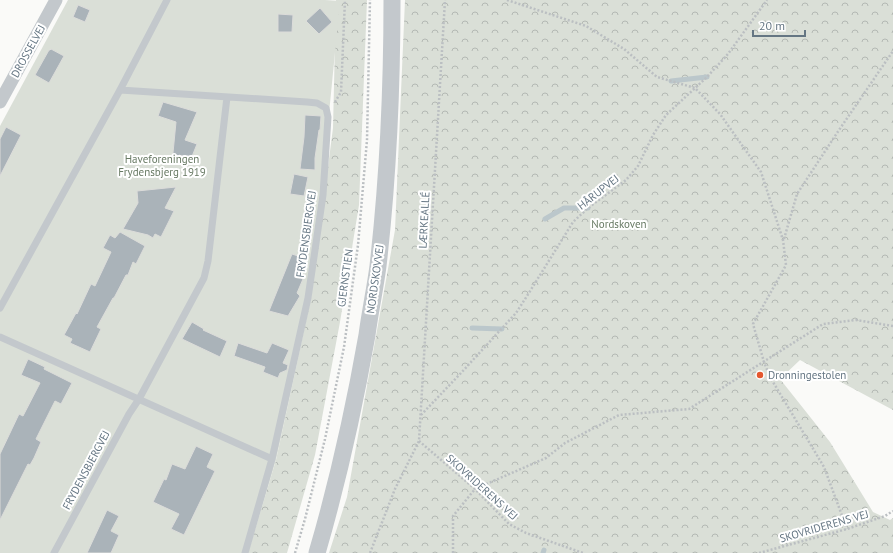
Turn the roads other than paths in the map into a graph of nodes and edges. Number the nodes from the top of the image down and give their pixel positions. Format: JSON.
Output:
{"nodes":[{"id":1,"x":56,"y":0,"type":"edge"},
{"id":2,"x":167,"y":0,"type":"edge"},
{"id":3,"x":392,"y":0,"type":"edge"},
{"id":4,"x":120,"y":90,"type":"junction"},
{"id":5,"x":227,"y":97,"type":"junction"},
{"id":6,"x":0,"y":102,"type":"edge"},
{"id":7,"x":0,"y":308,"type":"edge"},
{"id":8,"x":0,"y":337,"type":"edge"},
{"id":9,"x":139,"y":399,"type":"junction"},
{"id":10,"x":272,"y":460,"type":"junction"},
{"id":11,"x":54,"y":553,"type":"edge"},
{"id":12,"x":245,"y":553,"type":"edge"},
{"id":13,"x":317,"y":553,"type":"edge"}],
"edges":[{"from":1,"to":6,"type":"street","name":"DROSSELVEJ"},
{"from":2,"to":4,"type":"lane"},
{"from":3,"to":13,"type":"street","name":"NORDSKOVVEJ"},
{"from":4,"to":5,"type":"lane"},
{"from":4,"to":7,"type":"lane"},
{"from":5,"to":9,"type":"lane","name":"FRYDENSBJERGVEJ"},
{"from":5,"to":10,"type":"lane","name":"FRYDENSBJERGVEJ"},
{"from":8,"to":9,"type":"lane"},
{"from":9,"to":10,"type":"lane"},
{"from":9,"to":11,"type":"lane","name":"FRYDENSBJERGVEJ"},
{"from":10,"to":12,"type":"lane","name":"FRYDENSBJERGVEJ"}]}
